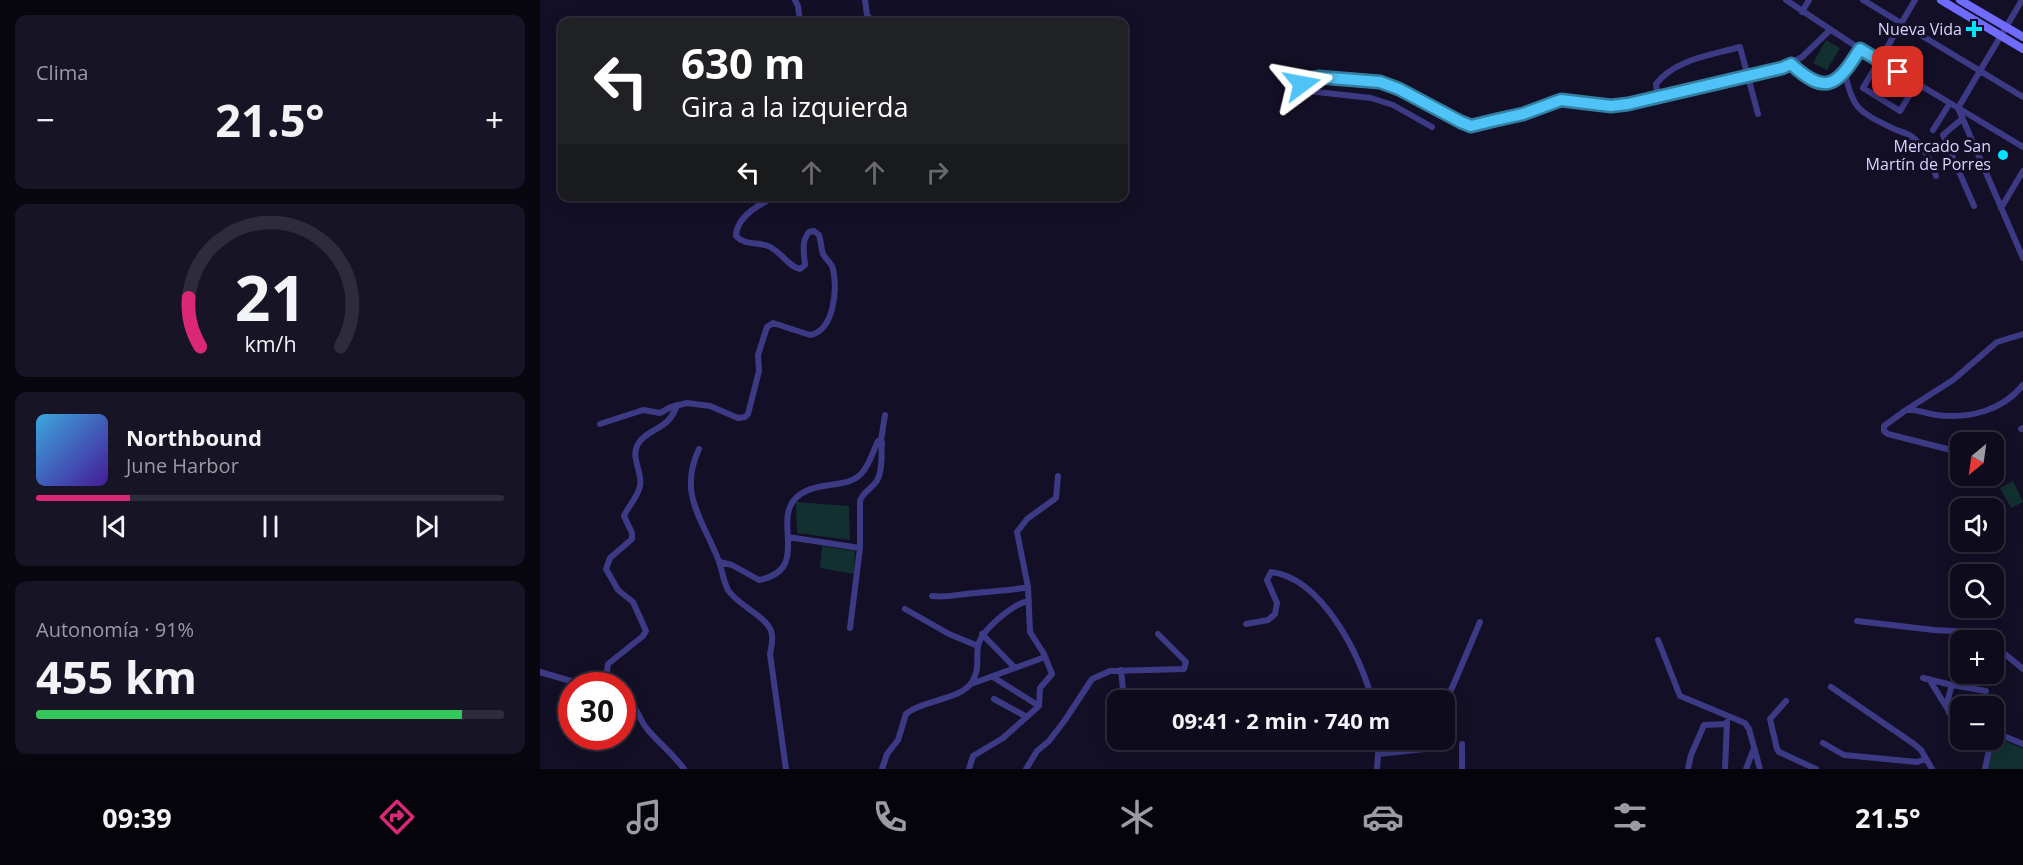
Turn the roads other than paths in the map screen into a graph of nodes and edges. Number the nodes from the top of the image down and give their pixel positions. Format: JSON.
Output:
{"nodes":[{"id":1,"x":795,"y":0,"type":"edge"},
{"id":2,"x":865,"y":0,"type":"edge"},
{"id":3,"x":1786,"y":0,"type":"edge"},
{"id":4,"x":1809,"y":0,"type":"edge"},
{"id":5,"x":1863,"y":0,"type":"edge"},
{"id":6,"x":1915,"y":0,"type":"edge"},
{"id":7,"x":1941,"y":0,"type":"edge"},
{"id":8,"x":1960,"y":0,"type":"edge"},
{"id":9,"x":2022,"y":0,"type":"edge"},
{"id":10,"x":1802,"y":12,"type":"junction"},
{"id":11,"x":800,"y":18,"type":"edge"},
{"id":12,"x":870,"y":18,"type":"edge"},
{"id":13,"x":1901,"y":23,"type":"junction"},
{"id":14,"x":2006,"y":27,"type":"junction"},
{"id":15,"x":1830,"y":30,"type":"junction"},
{"id":16,"x":2000,"y":35,"type":"junction"},
{"id":17,"x":2023,"y":37,"type":"edge"},
{"id":18,"x":1860,"y":49,"type":"junction"},
{"id":19,"x":2023,"y":50,"type":"edge"},
{"id":20,"x":1879,"y":60,"type":"junction"},
{"id":21,"x":1791,"y":64,"type":"junction"},
{"id":22,"x":1979,"y":71,"type":"junction"},
{"id":23,"x":1845,"y":72,"type":"junction"},
{"id":24,"x":1749,"y":75,"type":"junction"},
{"id":25,"x":1917,"y":83,"type":"junction"},
{"id":26,"x":2023,"y":97,"type":"edge"},
{"id":27,"x":1658,"y":99,"type":"junction"},
{"id":28,"x":1950,"y":103,"type":"junction"},
{"id":29,"x":1958,"y":108,"type":"junction"},
{"id":30,"x":1758,"y":114,"type":"dead end"},
{"id":31,"x":1962,"y":119,"type":"junction"},
{"id":32,"x":1432,"y":127,"type":"dead end"},
{"id":33,"x":1933,"y":130,"type":"dead end"},
{"id":34,"x":2023,"y":147,"type":"edge"},
{"id":35,"x":2023,"y":171,"type":"edge"},
{"id":36,"x":1936,"y":176,"type":"dead end"},
{"id":37,"x":764,"y":201,"type":"edge"},
{"id":38,"x":1974,"y":206,"type":"dead end"},
{"id":39,"x":2001,"y":208,"type":"junction"},
{"id":40,"x":2020,"y":246,"type":"edge"},
{"id":41,"x":2023,"y":258,"type":"edge"},
{"id":42,"x":2023,"y":334,"type":"edge"},
{"id":43,"x":2023,"y":385,"type":"edge"},
{"id":44,"x":677,"y":405,"type":"junction"},
{"id":45,"x":1906,"y":410,"type":"junction"},
{"id":46,"x":885,"y":415,"type":"dead end"},
{"id":47,"x":600,"y":424,"type":"dead end"},
{"id":48,"x":880,"y":440,"type":"junction"},
{"id":49,"x":699,"y":449,"type":"dead end"},
{"id":50,"x":1950,"y":450,"type":"edge"},
{"id":51,"x":1058,"y":476,"type":"dead end"},
{"id":52,"x":788,"y":537,"type":"junction"},
{"id":53,"x":860,"y":548,"type":"junction"},
{"id":54,"x":720,"y":562,"type":"junction"},
{"id":55,"x":1028,"y":587,"type":"junction"},
{"id":56,"x":932,"y":596,"type":"dead end"},
{"id":57,"x":1029,"y":601,"type":"junction"},
{"id":58,"x":905,"y":609,"type":"dead end"},
{"id":59,"x":1857,"y":621,"type":"dead end"},
{"id":60,"x":1480,"y":622,"type":"dead end"},
{"id":61,"x":1246,"y":624,"type":"dead end"},
{"id":62,"x":850,"y":628,"type":"dead end"},
{"id":63,"x":1950,"y":631,"type":"edge"},
{"id":64,"x":982,"y":634,"type":"junction"},
{"id":65,"x":1158,"y":634,"type":"dead end"},
{"id":66,"x":1658,"y":640,"type":"dead end"},
{"id":67,"x":978,"y":646,"type":"junction"},
{"id":68,"x":2004,"y":653,"type":"edge"},
{"id":69,"x":1045,"y":657,"type":"junction"},
{"id":70,"x":1015,"y":668,"type":"junction"},
{"id":71,"x":2023,"y":669,"type":"edge"},
{"id":72,"x":1122,"y":670,"type":"junction"},
{"id":73,"x":540,"y":672,"type":"edge"},
{"id":74,"x":607,"y":672,"type":"edge"},
{"id":75,"x":558,"y":678,"type":"edge"},
{"id":76,"x":993,"y":678,"type":"junction"},
{"id":77,"x":971,"y":684,"type":"junction"},
{"id":78,"x":1952,"y":685,"type":"junction"},
{"id":79,"x":1831,"y":687,"type":"dead end"},
{"id":80,"x":1123,"y":690,"type":"edge"},
{"id":81,"x":1370,"y":690,"type":"edge"},
{"id":82,"x":1451,"y":690,"type":"edge"},
{"id":83,"x":1986,"y":691,"type":"dead end"},
{"id":84,"x":994,"y":699,"type":"dead end"},
{"id":85,"x":1786,"y":700,"type":"dead end"},
{"id":86,"x":1039,"y":706,"type":"junction"},
{"id":87,"x":1947,"y":708,"type":"junction"},
{"id":88,"x":636,"y":709,"type":"edge"},
{"id":89,"x":1950,"y":713,"type":"edge"},
{"id":90,"x":1730,"y":716,"type":"junction"},
{"id":91,"x":1027,"y":717,"type":"junction"},
{"id":92,"x":1725,"y":724,"type":"junction"},
{"id":93,"x":2004,"y":736,"type":"edge"},
{"id":94,"x":1823,"y":742,"type":"dead end"},
{"id":95,"x":1462,"y":744,"type":"dead end"},
{"id":96,"x":2023,"y":744,"type":"edge"},
{"id":97,"x":1754,"y":748,"type":"junction"},
{"id":98,"x":1379,"y":750,"type":"edge"},
{"id":99,"x":1407,"y":750,"type":"edge"},
{"id":100,"x":1989,"y":750,"type":"edge"},
{"id":101,"x":1379,"y":754,"type":"junction"},
{"id":102,"x":1925,"y":759,"type":"junction"},
{"id":103,"x":684,"y":769,"type":"edge"},
{"id":104,"x":786,"y":769,"type":"edge"},
{"id":105,"x":882,"y":769,"type":"edge"},
{"id":106,"x":969,"y":769,"type":"edge"},
{"id":107,"x":1026,"y":769,"type":"edge"},
{"id":108,"x":1377,"y":769,"type":"edge"},
{"id":109,"x":1462,"y":769,"type":"edge"},
{"id":110,"x":1688,"y":769,"type":"edge"},
{"id":111,"x":1725,"y":769,"type":"edge"},
{"id":112,"x":1746,"y":769,"type":"edge"},
{"id":113,"x":1760,"y":769,"type":"edge"},
{"id":114,"x":1816,"y":769,"type":"edge"},
{"id":115,"x":1932,"y":769,"type":"edge"},
{"id":116,"x":1985,"y":769,"type":"edge"}],
"edges":[{"from":1,"to":11,"type":"street"},
{"from":2,"to":12,"type":"street"},
{"from":3,"to":10,"type":"street"},
{"from":4,"to":10,"type":"street"},
{"from":5,"to":13,"type":"street"},
{"from":6,"to":13,"type":"street"},
{"from":7,"to":16,"type":"main road"},
{"from":8,"to":14,"type":"main road"},
{"from":9,"to":14,"type":"street"},
{"from":10,"to":15,"type":"street"},
{"from":13,"to":20,"type":"street"},
{"from":13,"to":22,"type":"street"},
{"from":14,"to":16,"type":"street"},
{"from":14,"to":17,"type":"main road"},
{"from":15,"to":18,"type":"street"},
{"from":15,"to":21,"type":"street"},
{"from":16,"to":19,"type":"main road"},
{"from":16,"to":22,"type":"street"},
{"from":18,"to":20,"type":"street"},
{"from":18,"to":23,"type":"street"},
{"from":20,"to":25,"type":"street"},
{"from":20,"to":25,"type":"street"},
{"from":21,"to":23,"type":"street"},
{"from":21,"to":24,"type":"street"},
{"from":22,"to":26,"type":"street"},
{"from":22,"to":29,"type":"street"},
{"from":23,"to":36,"type":"street"},
{"from":24,"to":27,"type":"street"},
{"from":24,"to":27,"type":"street"},
{"from":24,"to":30,"type":"street"},
{"from":25,"to":28,"type":"street"},
{"from":27,"to":32,"type":"street"},
{"from":28,"to":29,"type":"street"},
{"from":28,"to":33,"type":"street"},
{"from":29,"to":31,"type":"street"},
{"from":29,"to":34,"type":"street"},
{"from":31,"to":38,"type":"street"},
{"from":31,"to":39,"type":"street"},
{"from":35,"to":39,"type":"street"},
{"from":37,"to":44,"type":"street"},
{"from":39,"to":40,"type":"street"},
{"from":40,"to":41,"type":"street"},
{"from":42,"to":45,"type":"street"},
{"from":43,"to":45,"type":"street"},
{"from":44,"to":47,"type":"street"},
{"from":44,"to":74,"type":"street"},
{"from":45,"to":50,"type":"street"},
{"from":46,"to":48,"type":"street"},
{"from":48,"to":52,"type":"street"},
{"from":48,"to":53,"type":"street"},
{"from":49,"to":54,"type":"street"},
{"from":51,"to":55,"type":"street"},
{"from":52,"to":53,"type":"street"},
{"from":52,"to":54,"type":"street"},
{"from":53,"to":62,"type":"street"},
{"from":54,"to":104,"type":"street"},
{"from":55,"to":56,"type":"street"},
{"from":55,"to":57,"type":"street"},
{"from":57,"to":64,"type":"street"},
{"from":57,"to":69,"type":"street"},
{"from":58,"to":67,"type":"street"},
{"from":59,"to":63,"type":"street"},
{"from":60,"to":82,"type":"street"},
{"from":61,"to":81,"type":"street"},
{"from":64,"to":67,"type":"street"},
{"from":64,"to":70,"type":"street"},
{"from":65,"to":72,"type":"street"},
{"from":66,"to":90,"type":"street"},
{"from":67,"to":77,"type":"street"},
{"from":68,"to":71,"type":"street"},
{"from":69,"to":70,"type":"street"},
{"from":69,"to":86,"type":"street"},
{"from":70,"to":76,"type":"street"},
{"from":72,"to":80,"type":"street"},
{"from":72,"to":107,"type":"street"},
{"from":73,"to":75,"type":"street"},
{"from":76,"to":77,"type":"street"},
{"from":76,"to":86,"type":"street"},
{"from":77,"to":105,"type":"street"},
{"from":78,"to":83,"type":"street"},
{"from":78,"to":87,"type":"street"},
{"from":78,"to":87,"type":"street"},
{"from":79,"to":102,"type":"street"},
{"from":84,"to":91,"type":"street"},
{"from":85,"to":114,"type":"street"},
{"from":86,"to":91,"type":"street"},
{"from":87,"to":89,"type":"street"},
{"from":88,"to":103,"type":"street"},
{"from":90,"to":92,"type":"street"},
{"from":90,"to":97,"type":"street"},
{"from":91,"to":106,"type":"street"},
{"from":92,"to":110,"type":"street"},
{"from":92,"to":111,"type":"street"},
{"from":93,"to":96,"type":"street"},
{"from":94,"to":102,"type":"street"},
{"from":95,"to":109,"type":"street"},
{"from":97,"to":112,"type":"street"},
{"from":97,"to":113,"type":"street"},
{"from":98,"to":101,"type":"street"},
{"from":99,"to":101,"type":"street"},
{"from":100,"to":116,"type":"street"},
{"from":101,"to":108,"type":"street"},
{"from":102,"to":115,"type":"street"}]}
